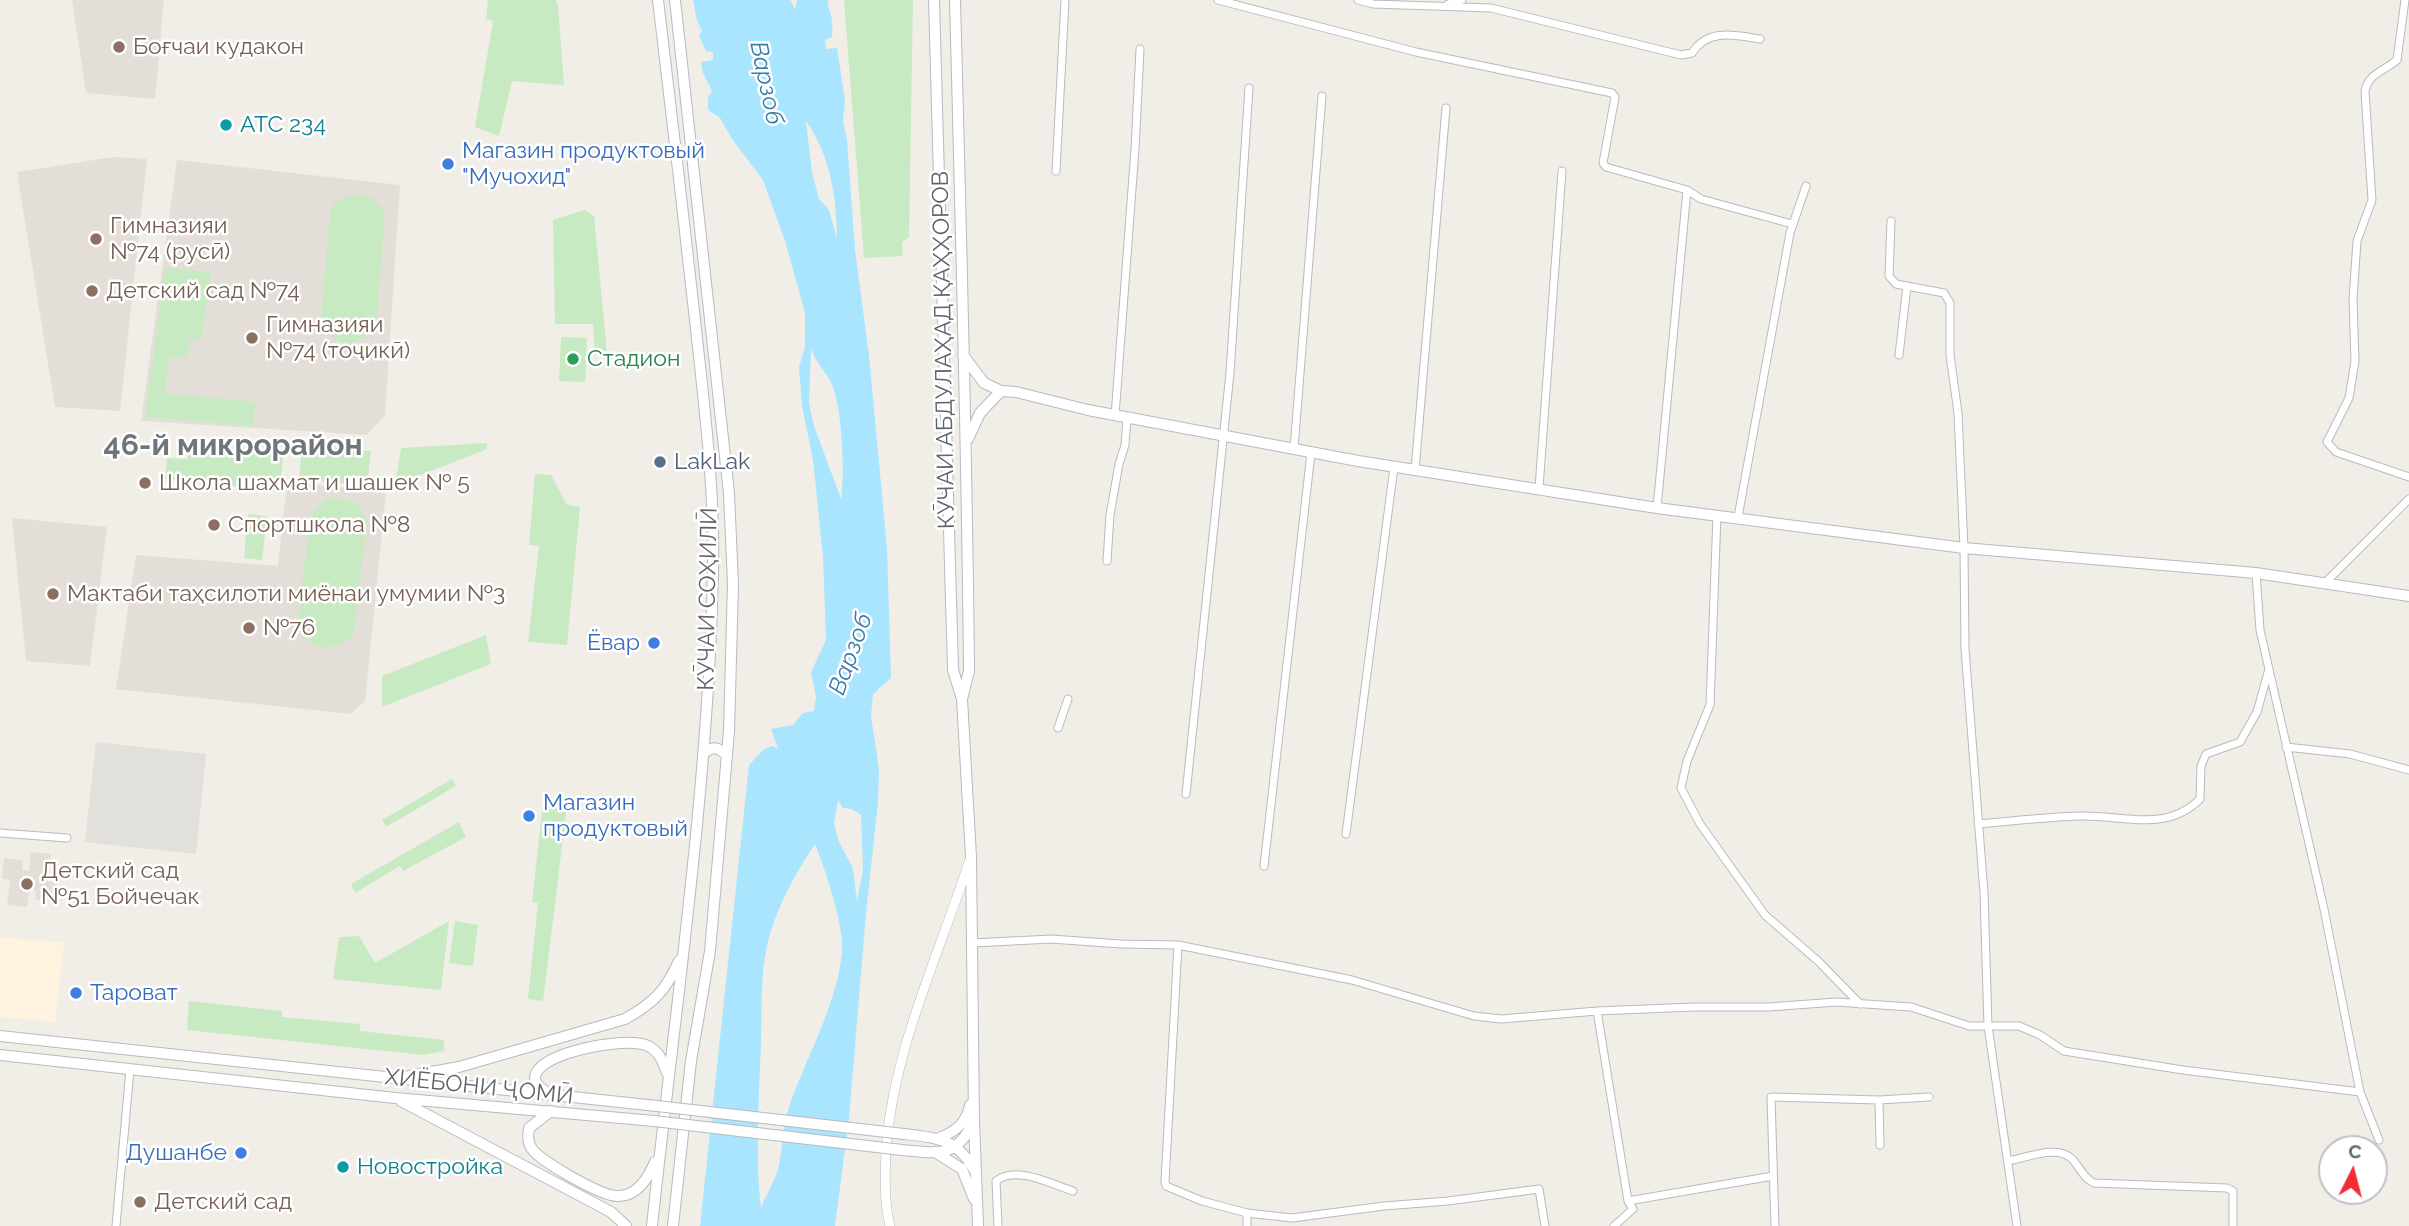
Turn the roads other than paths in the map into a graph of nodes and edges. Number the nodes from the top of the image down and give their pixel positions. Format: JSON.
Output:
{"nodes":[{"id":1,"x":658,"y":0,"type":"edge"},
{"id":2,"x":675,"y":0,"type":"edge"},
{"id":3,"x":934,"y":0,"type":"edge"},
{"id":4,"x":955,"y":0,"type":"edge"},
{"id":5,"x":1065,"y":0,"type":"edge"},
{"id":6,"x":1219,"y":0,"type":"edge"},
{"id":7,"x":1358,"y":0,"type":"edge"},
{"id":8,"x":1462,"y":0,"type":"edge"},
{"id":9,"x":2405,"y":0,"type":"edge"},
{"id":10,"x":1440,"y":6,"type":"junction"},
{"id":11,"x":1760,"y":39,"type":"dead end"},
{"id":12,"x":1140,"y":49,"type":"dead end"},
{"id":13,"x":1249,"y":89,"type":"dead end"},
{"id":14,"x":1322,"y":96,"type":"dead end"},
{"id":15,"x":1446,"y":108,"type":"dead end"},
{"id":16,"x":1056,"y":171,"type":"dead end"},
{"id":17,"x":1562,"y":171,"type":"dead end"},
{"id":18,"x":1806,"y":187,"type":"dead end"},
{"id":19,"x":1687,"y":190,"type":"junction"},
{"id":20,"x":1891,"y":221,"type":"dead end"},
{"id":21,"x":1792,"y":224,"type":"junction"},
{"id":22,"x":1907,"y":286,"type":"junction"},
{"id":23,"x":963,"y":355,"type":"junction"},
{"id":24,"x":1899,"y":355,"type":"dead end"},
{"id":25,"x":1001,"y":391,"type":"junction"},
{"id":26,"x":1115,"y":416,"type":"junction"},
{"id":27,"x":1127,"y":418,"type":"junction"},
{"id":28,"x":1223,"y":435,"type":"junction"},
{"id":29,"x":967,"y":441,"type":"junction"},
{"id":30,"x":1294,"y":449,"type":"junction"},
{"id":31,"x":1311,"y":453,"type":"junction"},
{"id":32,"x":1394,"y":467,"type":"junction"},
{"id":33,"x":1415,"y":470,"type":"junction"},
{"id":34,"x":2409,"y":477,"type":"edge"},
{"id":35,"x":1539,"y":488,"type":"junction"},
{"id":36,"x":2409,"y":499,"type":"edge"},
{"id":37,"x":1657,"y":508,"type":"junction"},
{"id":38,"x":1717,"y":515,"type":"junction"},
{"id":39,"x":1738,"y":517,"type":"junction"},
{"id":40,"x":1964,"y":548,"type":"junction"},
{"id":41,"x":1108,"y":561,"type":"dead end"},
{"id":42,"x":2256,"y":573,"type":"junction"},
{"id":43,"x":2324,"y":584,"type":"junction"},
{"id":44,"x":2409,"y":596,"type":"edge"},
{"id":45,"x":2269,"y":668,"type":"junction"},
{"id":46,"x":962,"y":699,"type":"junction"},
{"id":47,"x":1068,"y":699,"type":"dead end"},
{"id":48,"x":1058,"y":727,"type":"dead end"},
{"id":49,"x":2286,"y":747,"type":"junction"},
{"id":50,"x":703,"y":754,"type":"junction"},
{"id":51,"x":727,"y":755,"type":"junction"},
{"id":52,"x":2409,"y":770,"type":"edge"},
{"id":53,"x":1186,"y":794,"type":"dead end"},
{"id":54,"x":1978,"y":824,"type":"junction"},
{"id":55,"x":0,"y":833,"type":"edge"},
{"id":56,"x":1346,"y":834,"type":"dead end"},
{"id":57,"x":67,"y":838,"type":"dead end"},
{"id":58,"x":971,"y":857,"type":"junction"},
{"id":59,"x":1264,"y":866,"type":"dead end"},
{"id":60,"x":973,"y":943,"type":"junction"},
{"id":61,"x":1178,"y":945,"type":"junction"},
{"id":62,"x":685,"y":949,"type":"junction"},
{"id":63,"x":1860,"y":1004,"type":"junction"},
{"id":64,"x":1597,"y":1011,"type":"junction"},
{"id":65,"x":1989,"y":1026,"type":"junction"},
{"id":66,"x":0,"y":1036,"type":"edge"},
{"id":67,"x":0,"y":1055,"type":"edge"},
{"id":68,"x":130,"y":1069,"type":"junction"},
{"id":69,"x":668,"y":1075,"type":"junction"},
{"id":70,"x":397,"y":1078,"type":"junction"},
{"id":71,"x":973,"y":1085,"type":"junction"},
{"id":72,"x":2360,"y":1092,"type":"junction"},
{"id":73,"x":552,"y":1095,"type":"junction"},
{"id":74,"x":1929,"y":1097,"type":"dead end"},
{"id":75,"x":395,"y":1098,"type":"junction"},
{"id":76,"x":1879,"y":1100,"type":"junction"},
{"id":77,"x":551,"y":1111,"type":"junction"},
{"id":78,"x":974,"y":1121,"type":"junction"},
{"id":79,"x":2377,"y":1135,"type":"edge"},
{"id":80,"x":939,"y":1138,"type":"junction"},
{"id":81,"x":1880,"y":1145,"type":"dead end"},
{"id":82,"x":957,"y":1147,"type":"junction"},
{"id":83,"x":660,"y":1152,"type":"junction"},
{"id":84,"x":935,"y":1152,"type":"junction"},
{"id":85,"x":2008,"y":1161,"type":"junction"},
{"id":86,"x":978,"y":1175,"type":"junction"},
{"id":87,"x":1773,"y":1176,"type":"junction"},
{"id":88,"x":1073,"y":1191,"type":"dead end"},
{"id":89,"x":1628,"y":1200,"type":"junction"},
{"id":90,"x":1247,"y":1213,"type":"junction"},
{"id":91,"x":978,"y":1221,"type":"edge"},
{"id":92,"x":116,"y":1226,"type":"edge"},
{"id":93,"x":626,"y":1226,"type":"edge"},
{"id":94,"x":652,"y":1226,"type":"edge"},
{"id":95,"x":673,"y":1226,"type":"edge"},
{"id":96,"x":890,"y":1226,"type":"edge"},
{"id":97,"x":998,"y":1226,"type":"edge"},
{"id":98,"x":1247,"y":1226,"type":"edge"},
{"id":99,"x":1545,"y":1226,"type":"edge"},
{"id":100,"x":1614,"y":1226,"type":"edge"},
{"id":101,"x":1774,"y":1226,"type":"edge"},
{"id":102,"x":2017,"y":1226,"type":"edge"},
{"id":103,"x":2233,"y":1226,"type":"edge"}],
"edges":[{"from":1,"to":50,"type":"main road","name":"КӮЧАИ СОҲИЛӢ"},
{"from":2,"to":51,"type":"main road"},
{"from":3,"to":46,"type":"main road","name":"КӮЧАИ АБДУЛАҲАД ҚАҲҲОРОВ"},
{"from":4,"to":23,"type":"main road","name":"КӮЧАИ АБДУЛАҲАД ҚАҲҲОРОВ"},
{"from":5,"to":16,"type":"street"},
{"from":6,"to":19,"type":"street"},
{"from":7,"to":10,"type":"street"},
{"from":8,"to":10,"type":"street"},
{"from":9,"to":34,"type":"street"},
{"from":10,"to":11,"type":"street"},
{"from":12,"to":26,"type":"street"},
{"from":13,"to":28,"type":"street"},
{"from":14,"to":30,"type":"street"},
{"from":15,"to":33,"type":"street"},
{"from":17,"to":35,"type":"street"},
{"from":18,"to":21,"type":"street"},
{"from":19,"to":21,"type":"street"},
{"from":19,"to":37,"type":"street"},
{"from":20,"to":22,"type":"street"},
{"from":21,"to":39,"type":"street"},
{"from":22,"to":24,"type":"street"},
{"from":22,"to":40,"type":"street"},
{"from":23,"to":25,"type":"main road"},
{"from":23,"to":29,"type":"main road","name":"КӮЧАИ АБДУЛАҲАД ҚАҲҲОРОВ"},
{"from":25,"to":26,"type":"main road"},
{"from":25,"to":29,"type":"main road"},
{"from":26,"to":27,"type":"main road"},
{"from":27,"to":28,"type":"main road"},
{"from":27,"to":41,"type":"street"},
{"from":28,"to":30,"type":"main road"},
{"from":28,"to":53,"type":"street"},
{"from":29,"to":46,"type":"main road","name":"КӮЧАИ АБДУЛАҲАД ҚАҲҲОРОВ"},
{"from":30,"to":31,"type":"main road"},
{"from":31,"to":32,"type":"main road"},
{"from":31,"to":59,"type":"street"},
{"from":32,"to":33,"type":"main road"},
{"from":32,"to":56,"type":"street"},
{"from":33,"to":35,"type":"main road"},
{"from":35,"to":37,"type":"main road"},
{"from":36,"to":43,"type":"street"},
{"from":37,"to":38,"type":"main road"},
{"from":38,"to":39,"type":"main road"},
{"from":38,"to":63,"type":"street"},
{"from":39,"to":40,"type":"main road"},
{"from":40,"to":42,"type":"main road"},
{"from":40,"to":54,"type":"street"},
{"from":42,"to":43,"type":"main road"},
{"from":42,"to":45,"type":"street"},
{"from":43,"to":44,"type":"main road"},
{"from":45,"to":49,"type":"street"},
{"from":45,"to":54,"type":"street"},
{"from":46,"to":58,"type":"main road","name":"КӮЧАИ АБДУЛАҲАД ҚАҲҲОРОВ"},
{"from":47,"to":48,"type":"street"},
{"from":49,"to":52,"type":"street"},
{"from":49,"to":72,"type":"street"},
{"from":50,"to":51,"type":"main road"},
{"from":50,"to":62,"type":"main road","name":"КӮЧАИ СОҲИЛӢ"},
{"from":51,"to":95,"type":"main road"},
{"from":54,"to":65,"type":"street"},
{"from":55,"to":57,"type":"street"},
{"from":58,"to":60,"type":"main road","name":"КӮЧАИ АБДУЛАҲАД ҚАҲҲОРОВ"},
{"from":58,"to":96,"type":"street","name":"КӮЧАИ АБДУЛАҲАД ҚАҲҲОРОВ"},
{"from":60,"to":61,"type":"street"},
{"from":60,"to":71,"type":"main road","name":"КӮЧАИ АБДУЛАҲАД ҚАҲҲОРОВ"},
{"from":61,"to":64,"type":"street"},
{"from":61,"to":90,"type":"street"},
{"from":62,"to":69,"type":"main road","name":"КӮЧАИ СОҲИЛӢ"},
{"from":62,"to":70,"type":"main road"},
{"from":63,"to":64,"type":"street"},
{"from":63,"to":65,"type":"street"},
{"from":64,"to":89,"type":"street"},
{"from":65,"to":72,"type":"street"},
{"from":65,"to":85,"type":"street"},
{"from":66,"to":70,"type":"main road","name":"ХИЁБОНИ ҶОМӢ"},
{"from":67,"to":68,"type":"main road","name":"ХИЁБОНИ ҶОМӢ"},
{"from":68,"to":75,"type":"main road","name":"ХИЁБОНИ ҶОМӢ"},
{"from":68,"to":92,"type":"street"},
{"from":69,"to":73,"type":"main road"},
{"from":69,"to":83,"type":"main road","name":"КӮЧАИ СОҲИЛӢ"},
{"from":70,"to":73,"type":"main road","name":"ХИЁБОНИ ҶОМӢ"},
{"from":71,"to":78,"type":"main road","name":"КӮЧАИ АБДУЛАҲАД ҚАҲҲОРОВ"},
{"from":71,"to":80,"type":"main road"},
{"from":72,"to":79,"type":"street"},
{"from":73,"to":80,"type":"main road","name":"ХИЁБОНИ ҶОМӢ","bridge":true},
{"from":74,"to":76,"type":"street"},
{"from":75,"to":77,"type":"main road","name":"ХИЁБОНИ ҶОМӢ"},
{"from":75,"to":93,"type":"main road"},
{"from":76,"to":81,"type":"street"},
{"from":76,"to":87,"type":"street"},
{"from":77,"to":83,"type":"main road"},
{"from":77,"to":84,"type":"main road","name":"ХИЁБОНИ ҶОМӢ","bridge":true},
{"from":78,"to":82,"type":"main road"},
{"from":78,"to":86,"type":"main road","name":"КӮЧАИ АБДУЛАҲАД ҚАҲҲОРОВ"},
{"from":80,"to":82,"type":"main road","name":"ХИЁБОНИ ҶОМӢ"},
{"from":82,"to":84,"type":"main road","name":"ХИЁБОНИ ҶОМӢ"},
{"from":82,"to":86,"type":"main road","name":"ХИЁБОНИ ҶОМӢ"},
{"from":83,"to":94,"type":"main road","name":"КӮЧАИ СОҲИЛӢ"},
{"from":84,"to":91,"type":"main road"},
{"from":85,"to":102,"type":"street"},
{"from":85,"to":103,"type":"street"},
{"from":86,"to":91,"type":"main road","name":"КӮЧАИ АБДУЛАҲАД ҚАҲҲОРОВ"},
{"from":87,"to":89,"type":"street"},
{"from":87,"to":101,"type":"street"},
{"from":88,"to":97,"type":"street"},
{"from":89,"to":100,"type":"street"},
{"from":90,"to":98,"type":"street"},
{"from":90,"to":99,"type":"street"}]}
